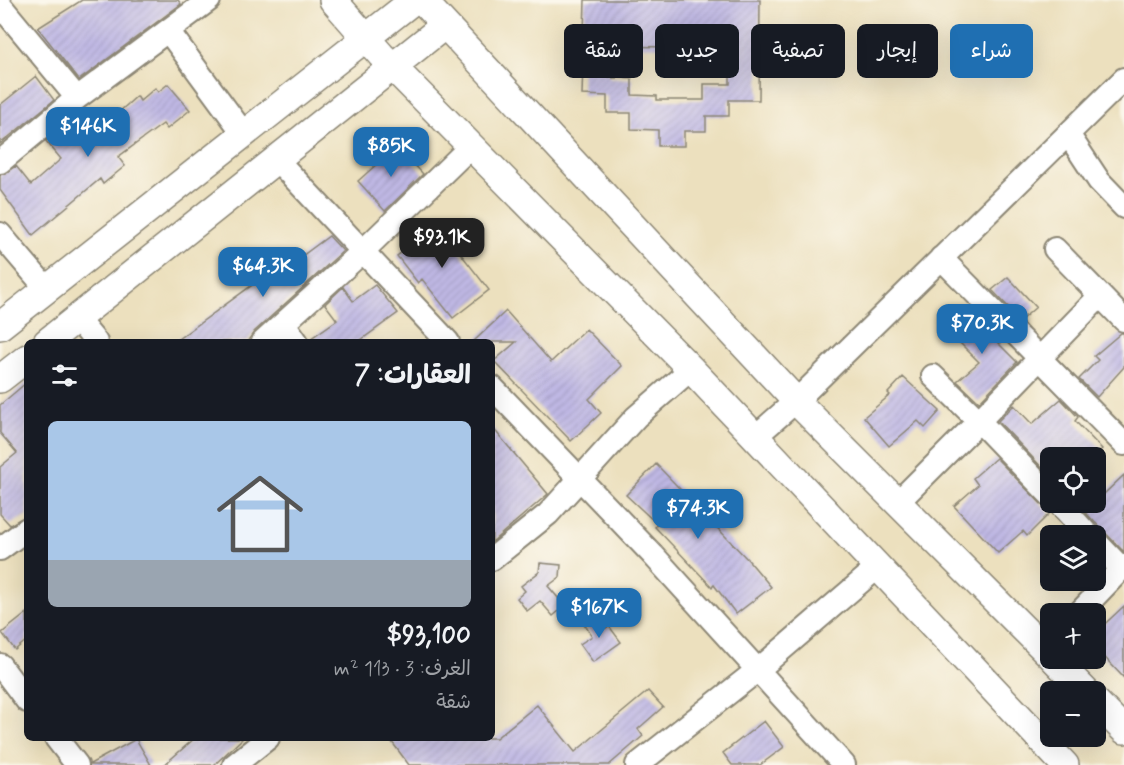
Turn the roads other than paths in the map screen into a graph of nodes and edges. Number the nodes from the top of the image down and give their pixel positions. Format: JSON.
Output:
{"nodes":[{"id":1,"x":209,"y":0,"type":"edge"},
{"id":2,"x":333,"y":0,"type":"edge"},
{"id":3,"x":414,"y":0,"type":"edge"},
{"id":4,"x":422,"y":0,"type":"edge"},
{"id":5,"x":0,"y":5,"type":"edge"},
{"id":6,"x":445,"y":25,"type":"junction"},
{"id":7,"x":169,"y":32,"type":"junction"},
{"id":8,"x":366,"y":37,"type":"junction"},
{"id":9,"x":393,"y":66,"type":"junction"},
{"id":10,"x":1124,"y":79,"type":"edge"},
{"id":11,"x":77,"y":98,"type":"junction"},
{"id":12,"x":244,"y":134,"type":"junction"},
{"id":13,"x":1068,"y":134,"type":"junction"},
{"id":14,"x":471,"y":146,"type":"junction"},
{"id":15,"x":276,"y":159,"type":"junction"},
{"id":16,"x":0,"y":162,"type":"edge"},
{"id":17,"x":1124,"y":207,"type":"edge"},
{"id":18,"x":0,"y":234,"type":"edge"},
{"id":19,"x":1054,"y":249,"type":"dead end"},
{"id":20,"x":362,"y":253,"type":"junction"},
{"id":21,"x":941,"y":258,"type":"junction"},
{"id":22,"x":47,"y":289,"type":"junction"},
{"id":23,"x":1100,"y":296,"type":"junction"},
{"id":24,"x":76,"y":318,"type":"junction"},
{"id":25,"x":1124,"y":320,"type":"edge"},
{"id":26,"x":0,"y":326,"type":"edge"},
{"id":27,"x":291,"y":333,"type":"edge"},
{"id":28,"x":51,"y":339,"type":"edge"},
{"id":29,"x":94,"y":339,"type":"edge"},
{"id":30,"x":272,"y":339,"type":"edge"},
{"id":31,"x":445,"y":339,"type":"edge"},
{"id":32,"x":1038,"y":357,"type":"junction"},
{"id":33,"x":24,"y":360,"type":"edge"},
{"id":34,"x":691,"y":369,"type":"junction"},
{"id":35,"x":933,"y":376,"type":"dead end"},
{"id":36,"x":0,"y":379,"type":"edge"},
{"id":37,"x":495,"y":390,"type":"edge"},
{"id":38,"x":796,"y":401,"type":"junction"},
{"id":39,"x":979,"y":421,"type":"junction"},
{"id":40,"x":755,"y":437,"type":"junction"},
{"id":41,"x":1124,"y":444,"type":"edge"},
{"id":42,"x":581,"y":479,"type":"junction"},
{"id":43,"x":1040,"y":485,"type":"edge"},
{"id":44,"x":898,"y":502,"type":"junction"},
{"id":45,"x":1068,"y":513,"type":"edge"},
{"id":46,"x":1079,"y":525,"type":"edge"},
{"id":47,"x":24,"y":531,"type":"edge"},
{"id":48,"x":0,"y":549,"type":"edge"},
{"id":49,"x":1106,"y":551,"type":"edge"},
{"id":50,"x":495,"y":557,"type":"edge"},
{"id":51,"x":878,"y":567,"type":"junction"},
{"id":52,"x":1123,"y":567,"type":"edge"},
{"id":53,"x":1089,"y":603,"type":"edge"},
{"id":54,"x":1040,"y":642,"type":"edge"},
{"id":55,"x":0,"y":665,"type":"edge"},
{"id":56,"x":759,"y":669,"type":"junction"},
{"id":57,"x":1065,"y":669,"type":"edge"},
{"id":58,"x":1076,"y":681,"type":"edge"},
{"id":59,"x":24,"y":696,"type":"edge"},
{"id":60,"x":1106,"y":712,"type":"edge"},
{"id":61,"x":1124,"y":730,"type":"edge"},
{"id":62,"x":58,"y":741,"type":"edge"},
{"id":63,"x":77,"y":765,"type":"edge"},
{"id":64,"x":637,"y":765,"type":"edge"},
{"id":65,"x":844,"y":765,"type":"edge"},
{"id":66,"x":1065,"y":765,"type":"edge"}],
"edges":[{"from":1,"to":7,"type":"street"},
{"from":2,"to":8,"type":"street"},
{"from":3,"to":8,"type":"street"},
{"from":4,"to":6,"type":"street"},
{"from":5,"to":11,"type":"street"},
{"from":6,"to":9,"type":"street"},
{"from":6,"to":38,"type":"street"},
{"from":7,"to":11,"type":"street"},
{"from":7,"to":12,"type":"street"},
{"from":8,"to":9,"type":"street"},
{"from":8,"to":12,"type":"street"},
{"from":9,"to":14,"type":"street"},
{"from":9,"to":15,"type":"street"},
{"from":10,"to":13,"type":"street"},
{"from":11,"to":16,"type":"street"},
{"from":12,"to":22,"type":"street"},
{"from":13,"to":17,"type":"street"},
{"from":13,"to":21,"type":"street"},
{"from":14,"to":20,"type":"street"},
{"from":14,"to":34,"type":"street"},
{"from":15,"to":20,"type":"street"},
{"from":15,"to":24,"type":"street"},
{"from":18,"to":22,"type":"street"},
{"from":19,"to":23,"type":"street"},
{"from":20,"to":27,"type":"street"},
{"from":20,"to":31,"type":"street"},
{"from":21,"to":32,"type":"street"},
{"from":21,"to":38,"type":"street"},
{"from":22,"to":26,"type":"street"},
{"from":23,"to":25,"type":"street"},
{"from":23,"to":32,"type":"street"},
{"from":24,"to":28,"type":"street"},
{"from":24,"to":29,"type":"street"},
{"from":27,"to":30,"type":"street"},
{"from":32,"to":39,"type":"street"},
{"from":32,"to":41,"type":"street"},
{"from":33,"to":36,"type":"street"},
{"from":34,"to":40,"type":"street"},
{"from":34,"to":42,"type":"street"},
{"from":35,"to":39,"type":"street"},
{"from":37,"to":42,"type":"street"},
{"from":38,"to":40,"type":"street"},
{"from":38,"to":44,"type":"street"},
{"from":39,"to":43,"type":"street"},
{"from":39,"to":44,"type":"street"},
{"from":40,"to":51,"type":"street"},
{"from":42,"to":50,"type":"street"},
{"from":42,"to":56,"type":"street"},
{"from":44,"to":54,"type":"street"},
{"from":45,"to":46,"type":"street"},
{"from":47,"to":48,"type":"street"},
{"from":49,"to":52,"type":"street"},
{"from":51,"to":56,"type":"street"},
{"from":51,"to":66,"type":"street"},
{"from":52,"to":53,"type":"street"},
{"from":55,"to":59,"type":"street"},
{"from":56,"to":64,"type":"street"},
{"from":56,"to":65,"type":"street"},
{"from":57,"to":58,"type":"street"},
{"from":60,"to":61,"type":"street"},
{"from":62,"to":63,"type":"street"}]}
